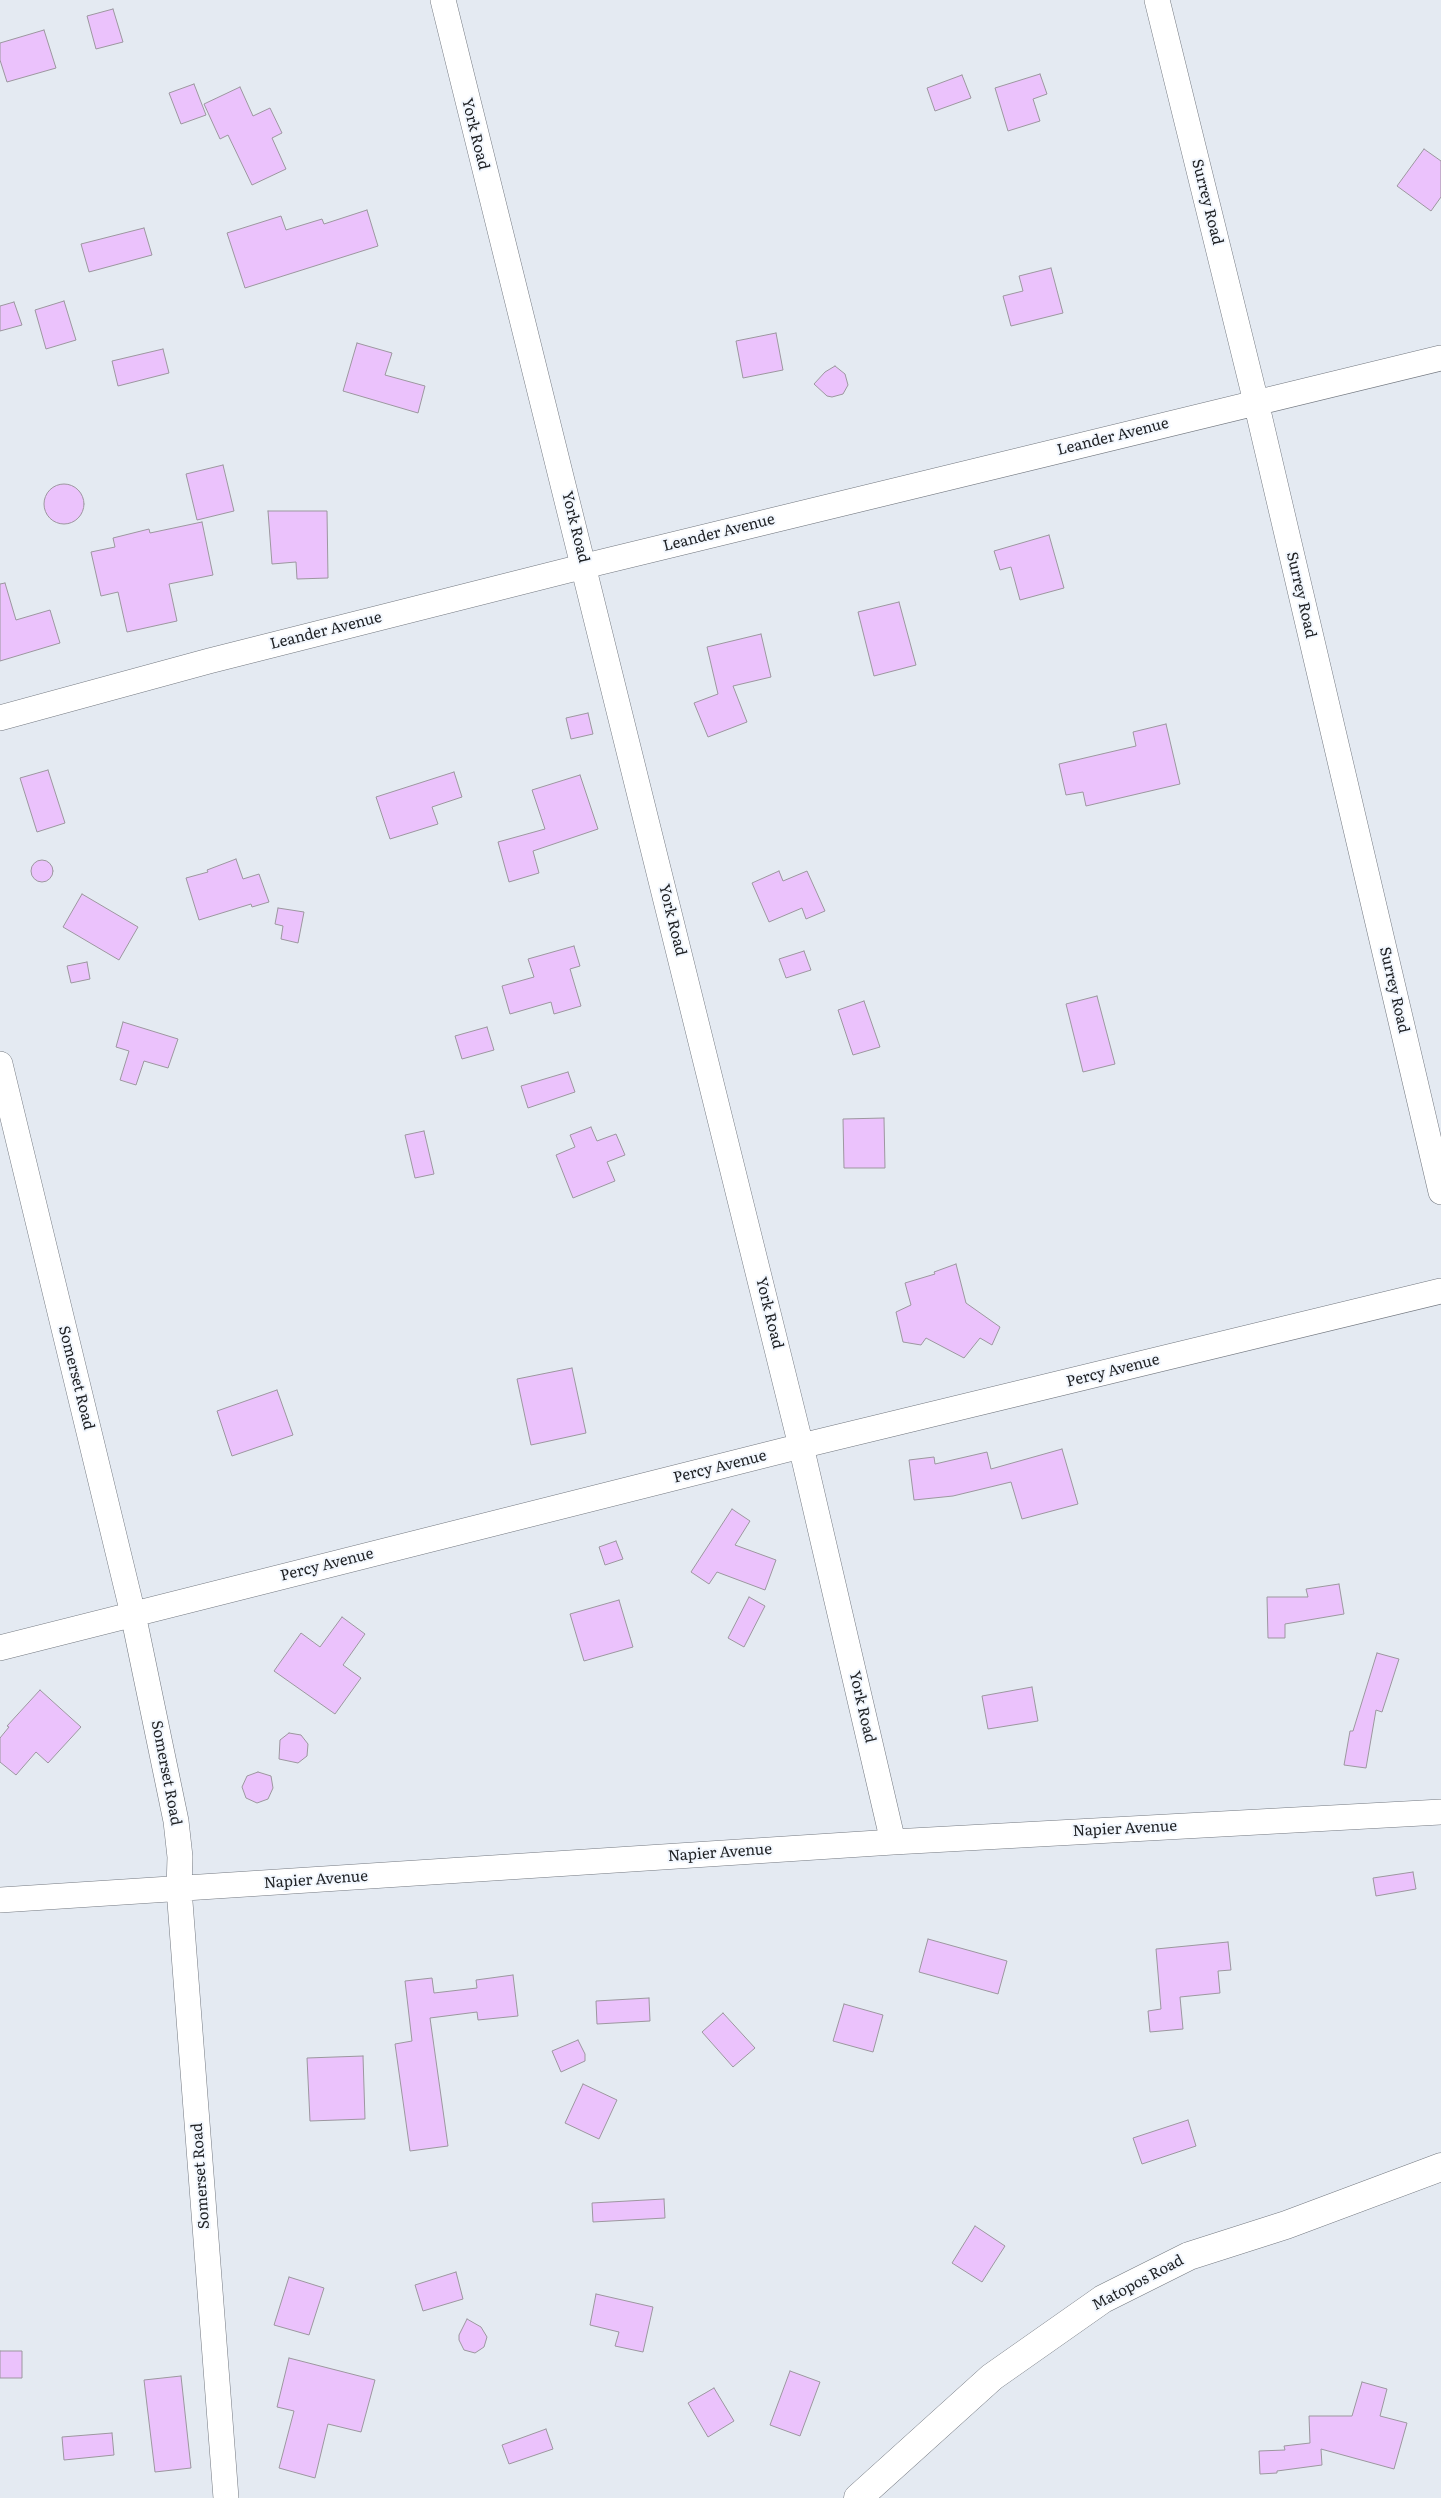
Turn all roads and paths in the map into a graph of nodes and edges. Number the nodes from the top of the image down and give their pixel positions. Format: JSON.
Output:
{"nodes":[{"id":1,"x":443,"y":0,"type":"edge"},
{"id":2,"x":1157,"y":0,"type":"edge"},
{"id":3,"x":1441,"y":358,"type":"edge"},
{"id":4,"x":1256,"y":402,"type":"junction"},
{"id":5,"x":585,"y":566,"type":"junction"},
{"id":6,"x":0,"y":718,"type":"edge"},
{"id":7,"x":0,"y":1064,"type":"edge"},
{"id":8,"x":1441,"y":1192,"type":"edge"},
{"id":9,"x":1441,"y":1291,"type":"edge"},
{"id":10,"x":802,"y":1446,"type":"junction"},
{"id":11,"x":133,"y":1614,"type":"junction"},
{"id":12,"x":0,"y":1648,"type":"edge"},
{"id":13,"x":1441,"y":1812,"type":"edge"},
{"id":14,"x":894,"y":1842,"type":"junction"},
{"id":15,"x":179,"y":1889,"type":"junction"},
{"id":16,"x":0,"y":1900,"type":"edge"},
{"id":17,"x":1441,"y":2167,"type":"edge"},
{"id":18,"x":226,"y":2498,"type":"edge"},
{"id":19,"x":858,"y":2498,"type":"edge"}],
"edges":[{"from":1,"to":5,"type":"street","name":"York Road"},
{"from":2,"to":4,"type":"street","name":"Surrey Road"},
{"from":3,"to":4,"type":"street","name":"Leander Avenue"},
{"from":4,"to":5,"type":"street","name":"Leander Avenue"},
{"from":4,"to":8,"type":"street","name":"Surrey Road"},
{"from":5,"to":6,"type":"street","name":"Leander Avenue"},
{"from":5,"to":10,"type":"street","name":"York Road"},
{"from":7,"to":11,"type":"street","name":"Somerset Road"},
{"from":9,"to":10,"type":"street","name":"Percy Avenue"},
{"from":10,"to":11,"type":"street","name":"Percy Avenue"},
{"from":10,"to":14,"type":"street","name":"York Road"},
{"from":11,"to":12,"type":"street","name":"Percy Avenue"},
{"from":11,"to":15,"type":"street","name":"Somerset Road"},
{"from":13,"to":14,"type":"street","name":"Napier Avenue"},
{"from":14,"to":15,"type":"street","name":"Napier Avenue"},
{"from":15,"to":16,"type":"street","name":"Napier Avenue"},
{"from":15,"to":18,"type":"street","name":"Somerset Road"},
{"from":17,"to":19,"type":"main road","name":"Matopos Road"}]}
